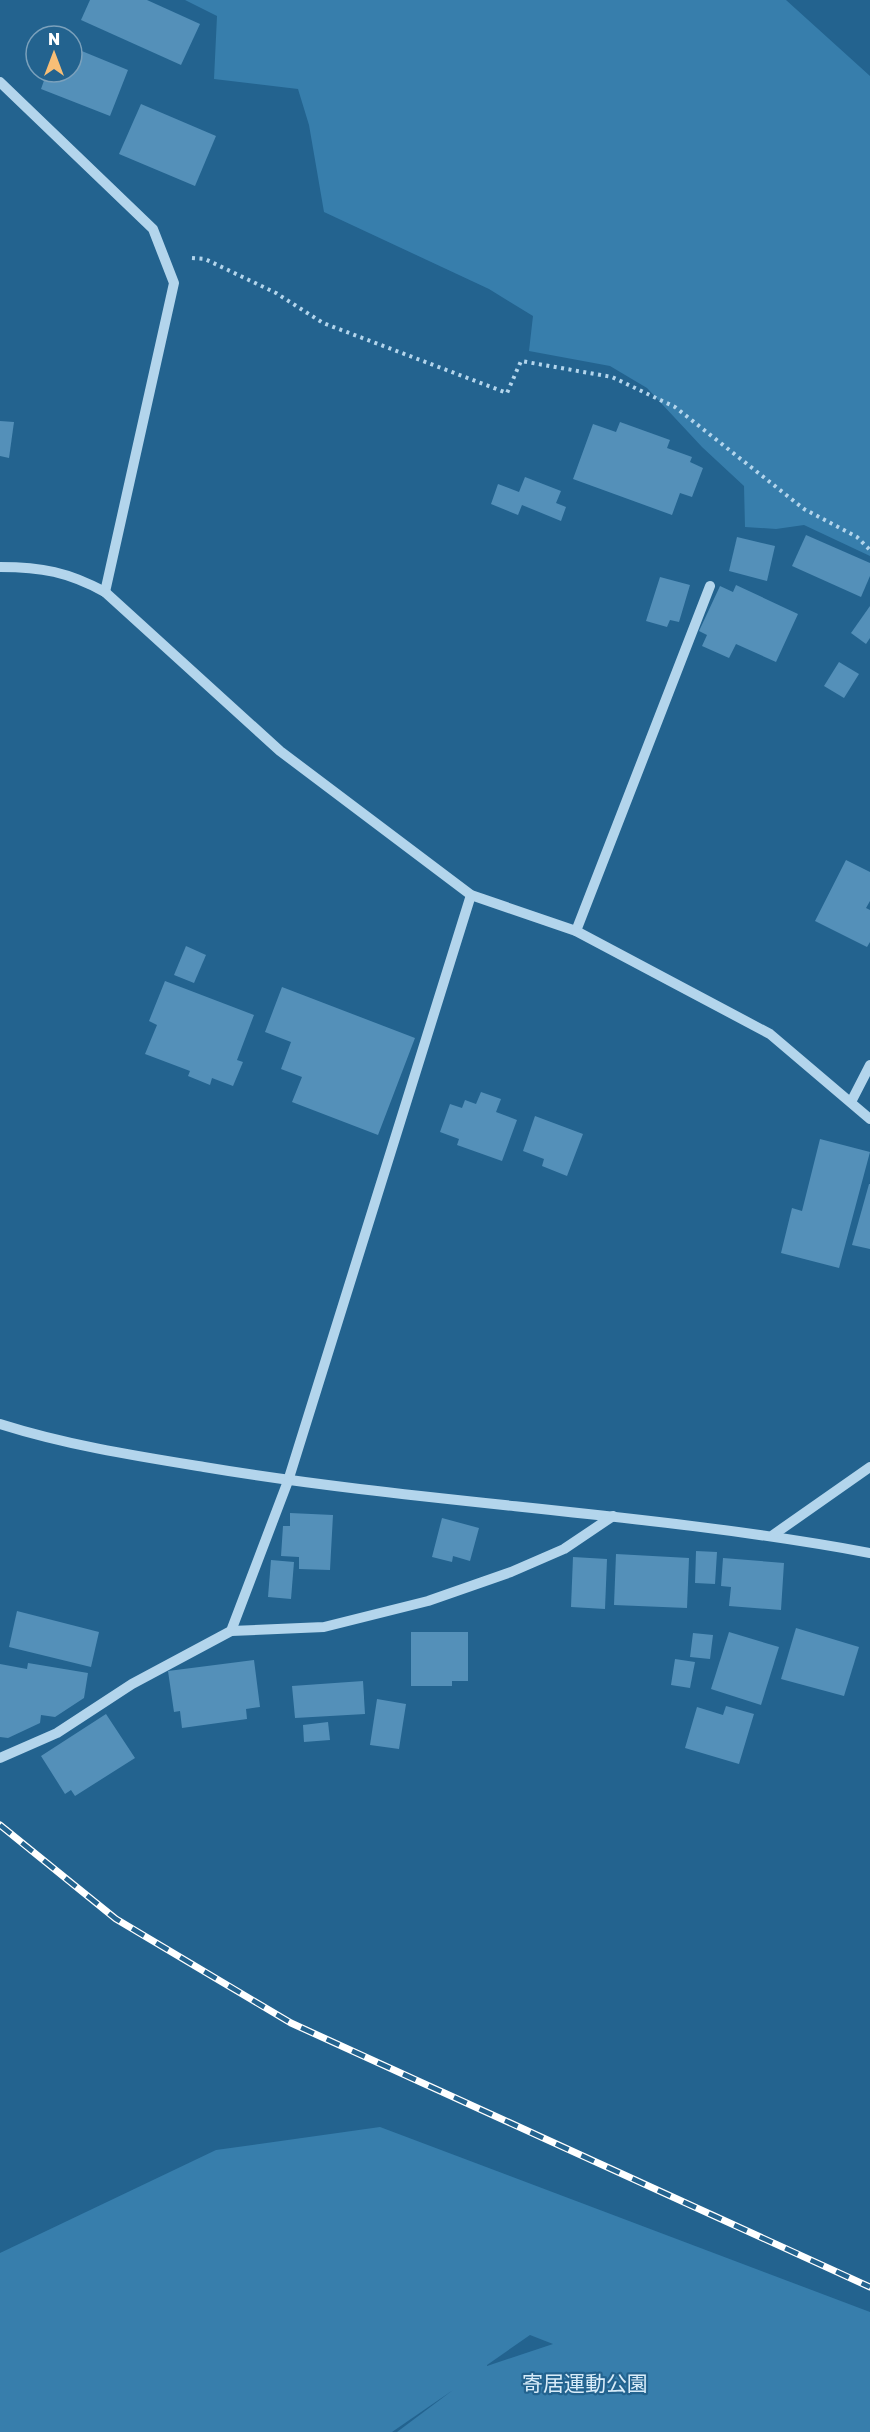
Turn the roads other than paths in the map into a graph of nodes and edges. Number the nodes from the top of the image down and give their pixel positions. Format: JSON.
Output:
{"nodes":[{"id":1,"x":0,"y":82,"type":"edge"},
{"id":2,"x":0,"y":567,"type":"edge"},
{"id":3,"x":710,"y":586,"type":"dead end"},
{"id":4,"x":105,"y":592,"type":"junction"},
{"id":5,"x":471,"y":895,"type":"junction"},
{"id":6,"x":576,"y":932,"type":"junction"},
{"id":7,"x":870,"y":1065,"type":"edge"},
{"id":8,"x":851,"y":1102,"type":"junction"},
{"id":9,"x":870,"y":1119,"type":"edge"},
{"id":10,"x":0,"y":1424,"type":"edge"},
{"id":11,"x":870,"y":1467,"type":"edge"},
{"id":12,"x":288,"y":1481,"type":"junction"},
{"id":13,"x":613,"y":1516,"type":"junction"},
{"id":14,"x":773,"y":1535,"type":"junction"},
{"id":15,"x":870,"y":1553,"type":"edge"},
{"id":16,"x":231,"y":1631,"type":"junction"},
{"id":17,"x":0,"y":1758,"type":"edge"}],
"edges":[{"from":1,"to":4,"type":"street"},
{"from":2,"to":4,"type":"street"},
{"from":3,"to":6,"type":"street"},
{"from":4,"to":5,"type":"street"},
{"from":5,"to":6,"type":"street"},
{"from":5,"to":12,"type":"street"},
{"from":6,"to":8,"type":"street"},
{"from":7,"to":8,"type":"street"},
{"from":8,"to":9,"type":"street"},
{"from":10,"to":12,"type":"street"},
{"from":11,"to":14,"type":"street"},
{"from":12,"to":13,"type":"street"},
{"from":12,"to":16,"type":"street"},
{"from":13,"to":14,"type":"street"},
{"from":13,"to":16,"type":"street"},
{"from":14,"to":15,"type":"street"},
{"from":16,"to":17,"type":"street"}]}
